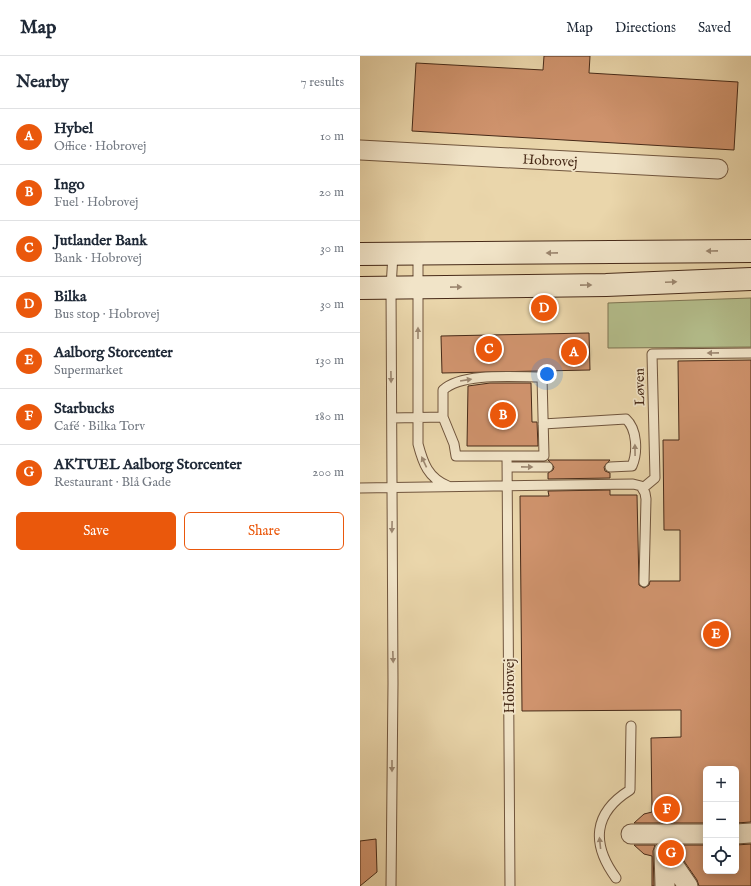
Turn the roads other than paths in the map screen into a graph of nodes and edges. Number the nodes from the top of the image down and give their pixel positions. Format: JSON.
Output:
{"nodes":[{"id":1,"x":360,"y":150,"type":"edge"},
{"id":2,"x":718,"y":169,"type":"dead end"},
{"id":3,"x":751,"y":251,"type":"edge"},
{"id":4,"x":360,"y":254,"type":"edge"},
{"id":5,"x":393,"y":254,"type":"junction"},
{"id":6,"x":418,"y":254,"type":"junction"},
{"id":7,"x":751,"y":279,"type":"edge"},
{"id":8,"x":417,"y":287,"type":"junction"},
{"id":9,"x":360,"y":288,"type":"edge"},
{"id":10,"x":391,"y":288,"type":"junction"},
{"id":11,"x":751,"y":353,"type":"edge"},
{"id":12,"x":417,"y":417,"type":"junction"},
{"id":13,"x":443,"y":417,"type":"junction"},
{"id":14,"x":392,"y":418,"type":"junction"},
{"id":15,"x":543,"y":424,"type":"junction"},
{"id":16,"x":506,"y":456,"type":"junction"},
{"id":17,"x":507,"y":466,"type":"junction"},
{"id":18,"x":548,"y":467,"type":"dead end"},
{"id":19,"x":610,"y":467,"type":"dead end"},
{"id":20,"x":507,"y":486,"type":"junction"},
{"id":21,"x":360,"y":488,"type":"edge"},
{"id":22,"x":393,"y":488,"type":"junction"},
{"id":23,"x":451,"y":488,"type":"junction"},
{"id":24,"x":643,"y":488,"type":"junction"},
{"id":25,"x":644,"y":582,"type":"dead end"},
{"id":26,"x":631,"y":726,"type":"dead end"},
{"id":27,"x":751,"y":833,"type":"edge"},
{"id":28,"x":631,"y":834,"type":"dead end"},
{"id":29,"x":703,"y":834,"type":"edge"},
{"id":30,"x":739,"y":834,"type":"edge"},
{"id":31,"x":616,"y":878,"type":"dead end"},
{"id":32,"x":392,"y":886,"type":"edge"},
{"id":33,"x":510,"y":886,"type":"edge"},
{"id":34,"x":665,"y":886,"type":"edge"},
{"id":35,"x":688,"y":886,"type":"edge"}],
"edges":[{"from":1,"to":2,"type":"street","name":"Hobrovej"},
{"from":3,"to":6,"type":"main road","one_way":true},
{"from":4,"to":5,"type":"main road"},
{"from":5,"to":6,"type":"main road"},
{"from":5,"to":10,"type":"lane"},
{"from":6,"to":8,"type":"lane"},
{"from":8,"to":7,"type":"main road","one_way":true},
{"from":8,"to":10,"type":"main road"},
{"from":12,"to":8,"type":"lane","one_way":true},
{"from":9,"to":10,"type":"main road"},
{"from":10,"to":14,"type":"lane","one_way":true},
{"from":11,"to":24,"type":"lane","name":"Løven","one_way":true},
{"from":12,"to":13,"type":"lane"},
{"from":12,"to":14,"type":"lane"},
{"from":23,"to":12,"type":"lane","one_way":true},
{"from":13,"to":15,"type":"lane","one_way":true},
{"from":13,"to":16,"type":"lane"},
{"from":14,"to":22,"type":"lane"},
{"from":15,"to":16,"type":"lane"},
{"from":19,"to":15,"type":"lane","one_way":true},
{"from":16,"to":17,"type":"lane","name":"Hobrovej"},
{"from":17,"to":18,"type":"lane","one_way":true},
{"from":17,"to":20,"type":"lane","name":"Hobrovej"},
{"from":20,"to":23,"type":"lane"},
{"from":20,"to":24,"type":"lane"},
{"from":20,"to":33,"type":"lane","name":"Hobrovej"},
{"from":21,"to":22,"type":"lane"},
{"from":22,"to":23,"type":"lane"},
{"from":22,"to":32,"type":"lane","one_way":true},
{"from":24,"to":25,"type":"lane"},
{"from":31,"to":26,"type":"lane","one_way":true},
{"from":27,"to":30,"type":"street"},
{"from":28,"to":29,"type":"street"},
{"from":34,"to":35,"type":"street"}]}
